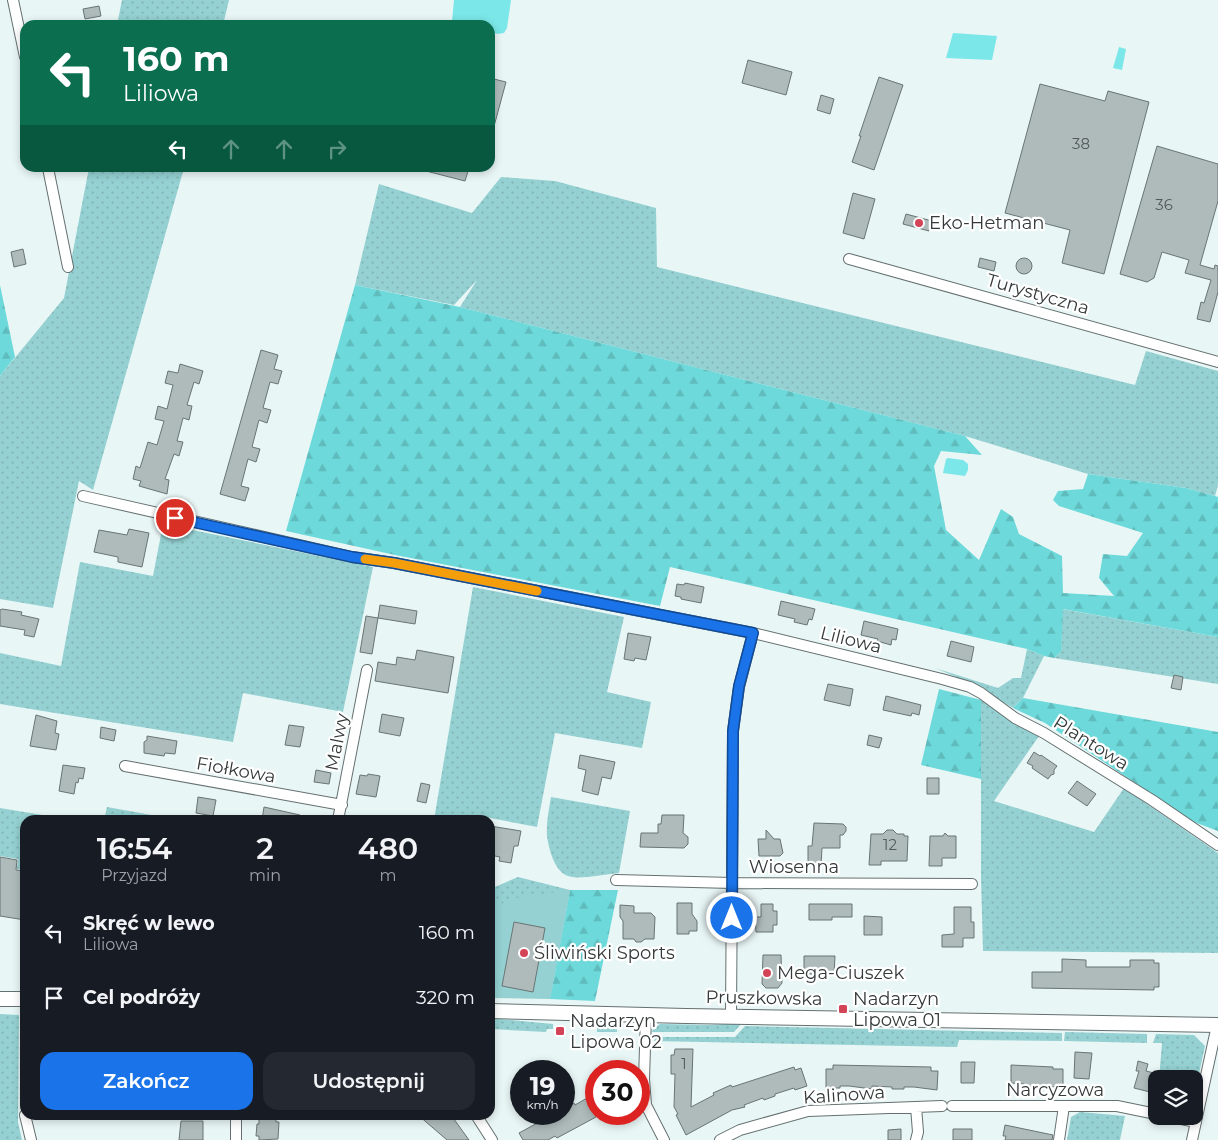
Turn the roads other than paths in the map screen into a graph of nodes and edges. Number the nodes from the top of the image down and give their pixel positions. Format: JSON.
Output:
{"nodes":[{"id":1,"x":13,"y":0,"type":"edge"},
{"id":2,"x":20,"y":33,"type":"edge"},
{"id":3,"x":49,"y":172,"type":"edge"},
{"id":4,"x":849,"y":258,"type":"dead end"},
{"id":5,"x":68,"y":267,"type":"dead end"},
{"id":6,"x":1218,"y":362,"type":"edge"},
{"id":7,"x":83,"y":496,"type":"dead end"},
{"id":8,"x":753,"y":633,"type":"junction"},
{"id":9,"x":367,"y":670,"type":"dead end"},
{"id":10,"x":942,"y":679,"type":"joint"},
{"id":11,"x":125,"y":766,"type":"dead end"},
{"id":12,"x":342,"y":805,"type":"junction"},
{"id":13,"x":339,"y":815,"type":"edge"},
{"id":14,"x":1218,"y":845,"type":"edge"},
{"id":15,"x":616,"y":880,"type":"dead end"},
{"id":16,"x":732,"y":883,"type":"junction"},
{"id":17,"x":972,"y":884,"type":"dead end"},
{"id":18,"x":0,"y":999,"type":"edge"},
{"id":19,"x":20,"y":999,"type":"edge"},
{"id":20,"x":495,"y":1011,"type":"edge"},
{"id":21,"x":646,"y":1016,"type":"junction"},
{"id":22,"x":731,"y":1016,"type":"junction"},
{"id":23,"x":1218,"y":1025,"type":"edge"},
{"id":24,"x":1203,"y":1091,"type":"edge"},
{"id":25,"x":947,"y":1106,"type":"joint"},
{"id":26,"x":1064,"y":1106,"type":"junction"},
{"id":27,"x":916,"y":1107,"type":"junction"},
{"id":28,"x":1148,"y":1112,"type":"edge"},
{"id":29,"x":26,"y":1120,"type":"edge"},
{"id":30,"x":236,"y":1120,"type":"edge"},
{"id":31,"x":479,"y":1120,"type":"edge"},
{"id":32,"x":1195,"y":1125,"type":"edge"},
{"id":33,"x":31,"y":1140,"type":"edge"},
{"id":34,"x":236,"y":1140,"type":"edge"},
{"id":35,"x":492,"y":1140,"type":"edge"},
{"id":36,"x":664,"y":1140,"type":"edge"},
{"id":37,"x":720,"y":1140,"type":"edge"},
{"id":38,"x":916,"y":1140,"type":"edge"},
{"id":39,"x":1059,"y":1140,"type":"edge"},
{"id":40,"x":1192,"y":1140,"type":"edge"}],
"edges":[{"from":1,"to":2,"type":"street"},
{"from":3,"to":5,"type":"street"},
{"from":4,"to":6,"type":"street","name":"Turystyczna"},
{"from":7,"to":8,"type":"street","name":"Liliowa"},
{"from":8,"to":10,"type":"street","name":"Liliowa"},
{"from":8,"to":16,"type":"street"},
{"from":9,"to":12,"type":"street","name":"Malwy"},
{"from":10,"to":14,"type":"street","name":"Plantowa"},
{"from":11,"to":12,"type":"street","name":"Fiołkowa"},
{"from":12,"to":13,"type":"street","name":"Malwy"},
{"from":15,"to":16,"type":"street","name":"Wiosenna"},
{"from":16,"to":17,"type":"street","name":"Wiosenna"},
{"from":16,"to":22,"type":"street"},
{"from":18,"to":19,"type":"street"},
{"from":20,"to":21,"type":"street","name":"Pruszkowska"},
{"from":21,"to":22,"type":"street","name":"Pruszkowska"},
{"from":21,"to":36,"type":"street"},
{"from":22,"to":23,"type":"street","name":"Pruszkowska"},
{"from":23,"to":24,"type":"street"},
{"from":25,"to":26,"type":"street","name":"Narcyzowa"},
{"from":25,"to":27,"type":"street","name":"Kalinowa"},
{"from":26,"to":28,"type":"street","name":"Narcyzowa"},
{"from":26,"to":39,"type":"street"},
{"from":27,"to":37,"type":"street","name":"Kalinowa"},
{"from":27,"to":38,"type":"street"},
{"from":29,"to":33,"type":"street"},
{"from":30,"to":34,"type":"street"},
{"from":31,"to":35,"type":"street"},
{"from":32,"to":40,"type":"street"}]}
